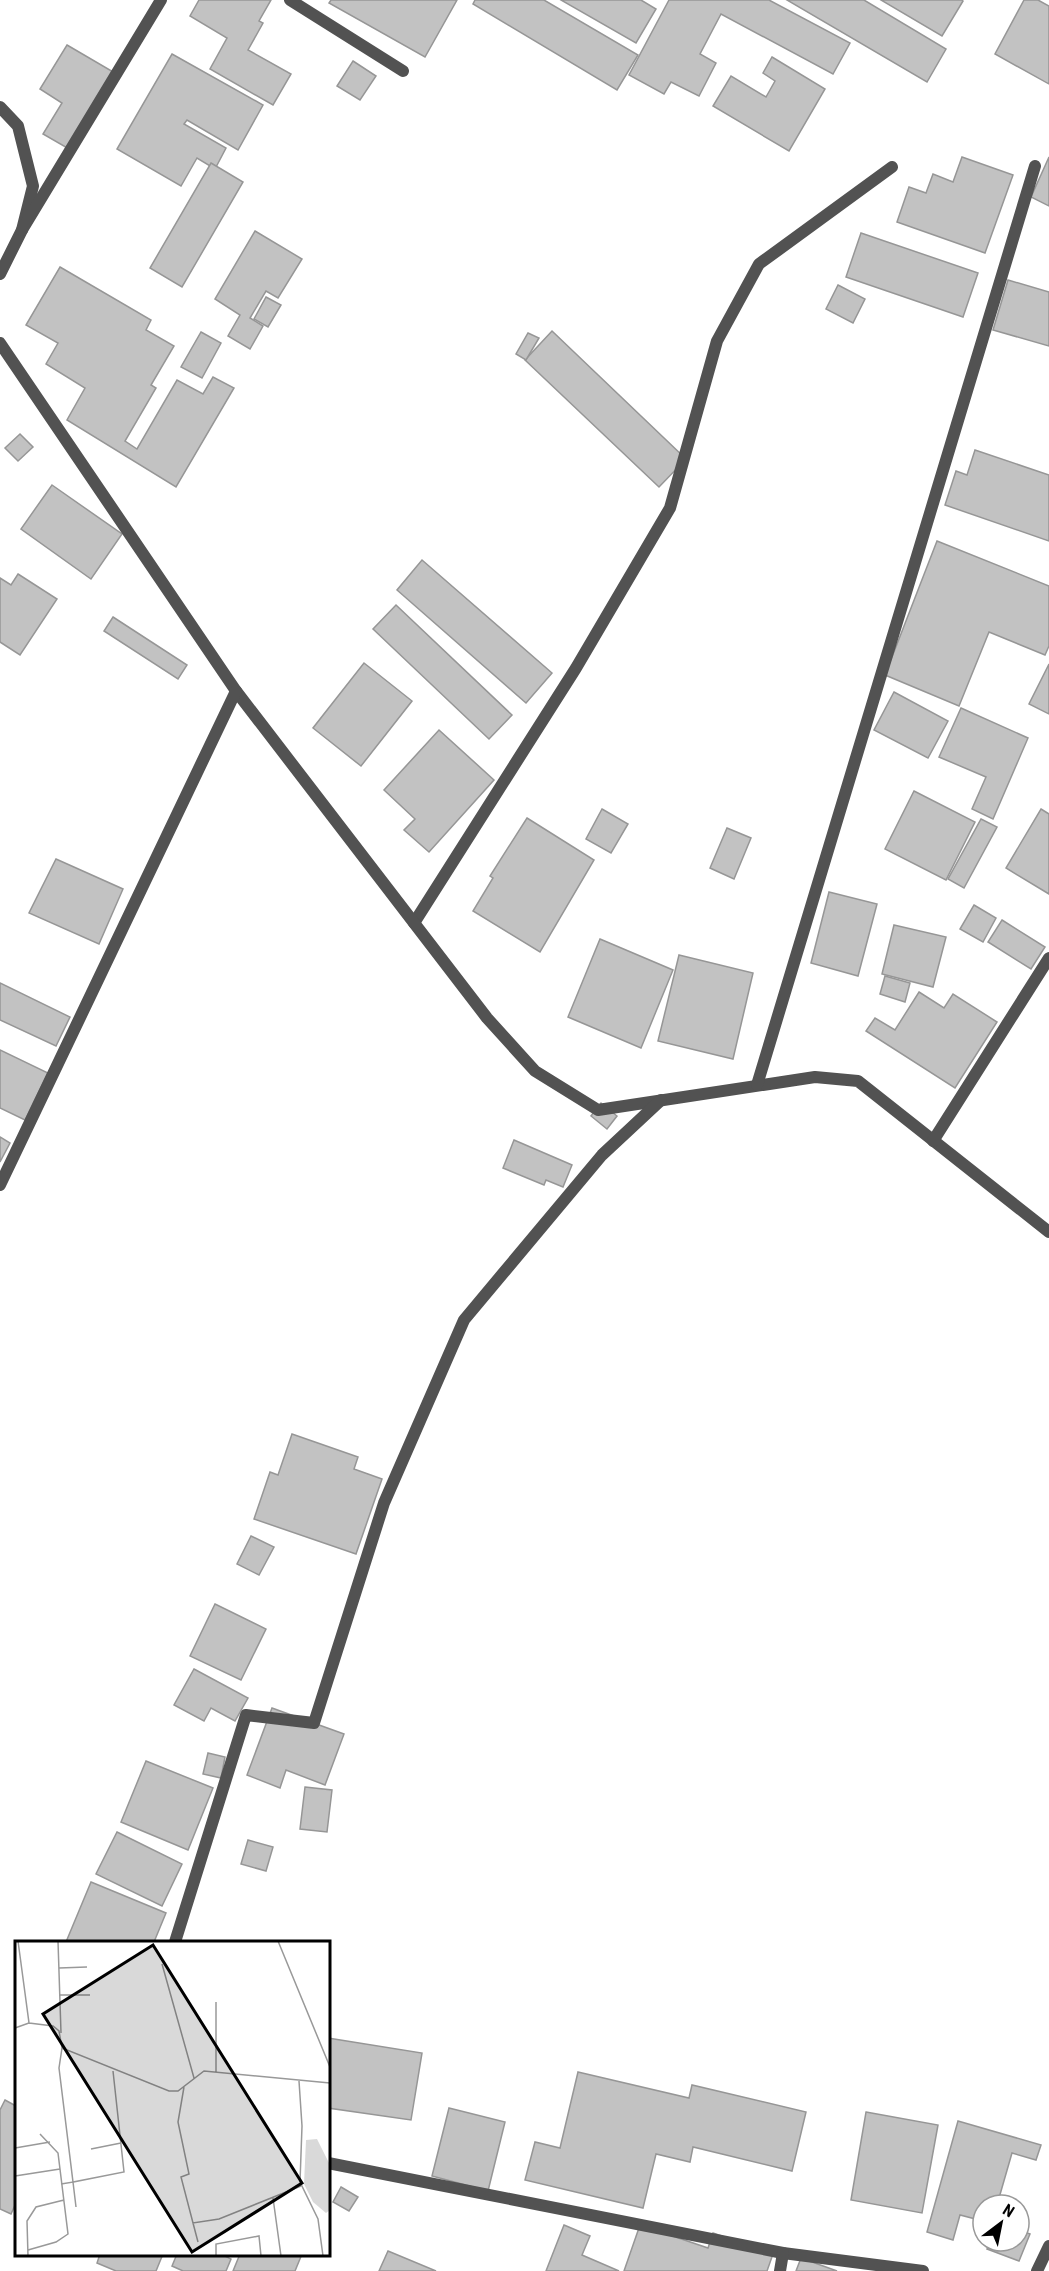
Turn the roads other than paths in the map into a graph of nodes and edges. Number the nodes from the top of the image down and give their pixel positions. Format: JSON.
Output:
{"nodes":[{"id":1,"x":162,"y":0,"type":"edge"},
{"id":2,"x":290,"y":0,"type":"edge"},
{"id":3,"x":403,"y":71,"type":"dead end"},
{"id":4,"x":0,"y":107,"type":"edge"},
{"id":5,"x":892,"y":166,"type":"dead end"},
{"id":6,"x":1035,"y":166,"type":"dead end"},
{"id":7,"x":22,"y":230,"type":"junction"},
{"id":8,"x":0,"y":274,"type":"edge"},
{"id":9,"x":0,"y":342,"type":"edge"},
{"id":10,"x":236,"y":692,"type":"junction"},
{"id":11,"x":414,"y":923,"type":"junction"},
{"id":12,"x":1049,"y":958,"type":"edge"},
{"id":13,"x":757,"y":1085,"type":"junction"},
{"id":14,"x":662,"y":1099,"type":"junction"},
{"id":15,"x":933,"y":1141,"type":"junction"},
{"id":16,"x":0,"y":1185,"type":"edge"},
{"id":17,"x":1049,"y":1232,"type":"edge"},
{"id":18,"x":175,"y":1941,"type":"edge"},
{"id":19,"x":330,"y":2163,"type":"edge"},
{"id":20,"x":1049,"y":2246,"type":"edge"},
{"id":21,"x":783,"y":2253,"type":"junction"},
{"id":22,"x":780,"y":2271,"type":"edge"},
{"id":23,"x":923,"y":2271,"type":"edge"},
{"id":24,"x":1037,"y":2271,"type":"edge"}],
"edges":[{"from":1,"to":7,"type":"street"},
{"from":2,"to":3,"type":"street"},
{"from":4,"to":7,"type":"street"},
{"from":5,"to":11,"type":"street"},
{"from":6,"to":13,"type":"street"},
{"from":7,"to":8,"type":"street"},
{"from":9,"to":10,"type":"street"},
{"from":10,"to":11,"type":"street"},
{"from":10,"to":16,"type":"street"},
{"from":11,"to":14,"type":"street"},
{"from":12,"to":15,"type":"street"},
{"from":13,"to":14,"type":"street"},
{"from":13,"to":15,"type":"street"},
{"from":14,"to":18,"type":"street"},
{"from":15,"to":17,"type":"street"},
{"from":19,"to":21,"type":"street"},
{"from":20,"to":24,"type":"street"},
{"from":21,"to":22,"type":"street"},
{"from":21,"to":23,"type":"street"}]}
